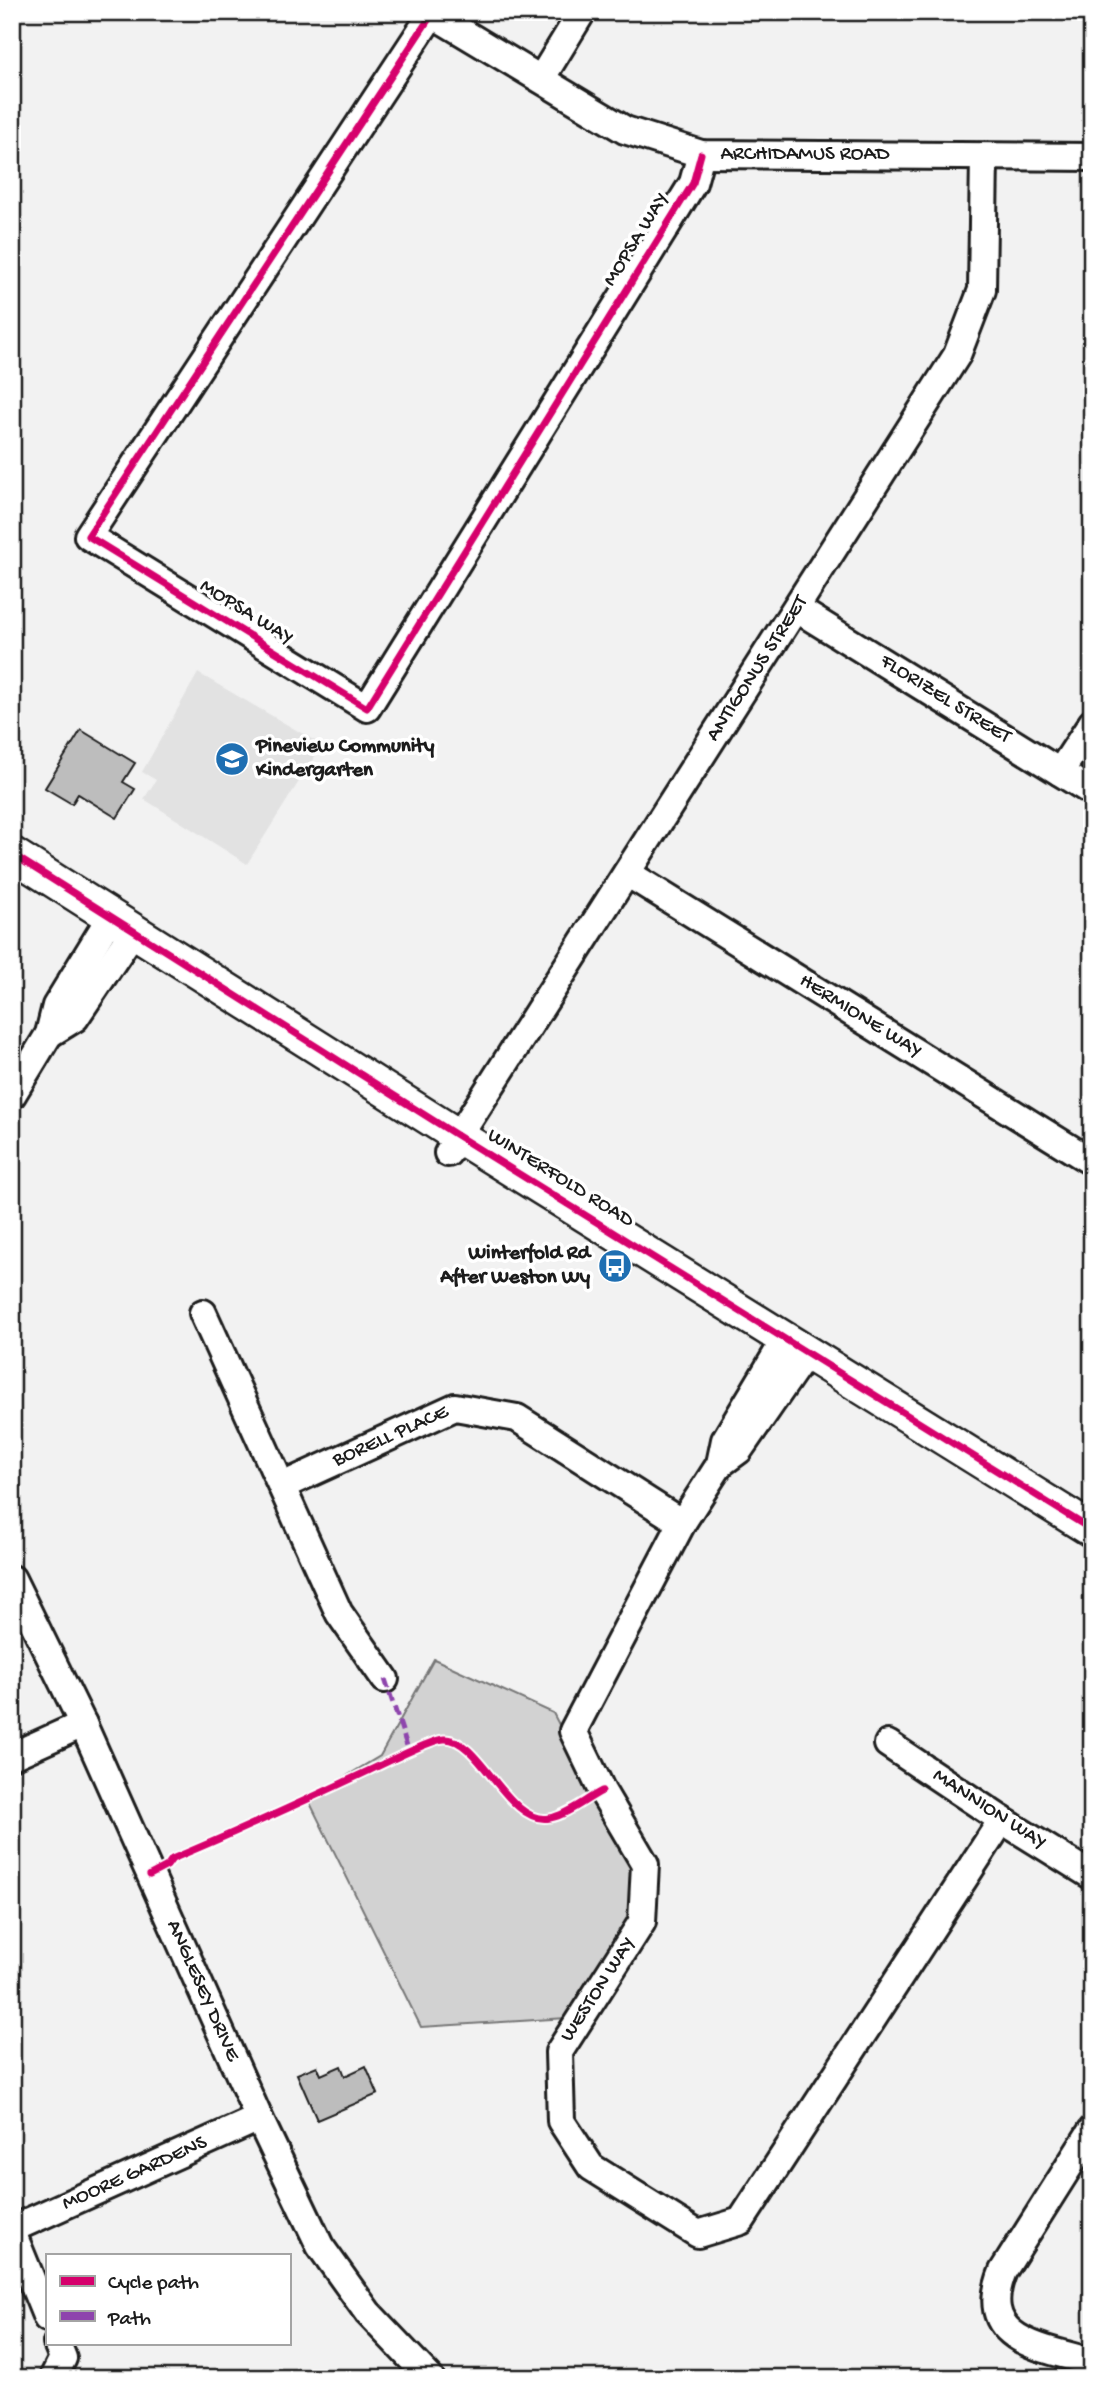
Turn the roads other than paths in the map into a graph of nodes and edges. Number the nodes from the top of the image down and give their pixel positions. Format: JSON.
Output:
{"nodes":[{"id":1,"x":582,"y":12,"type":"edge"},
{"id":2,"x":430,"y":13,"type":"edge"},
{"id":3,"x":541,"y":79,"type":"junction"},
{"id":4,"x":701,"y":155,"type":"junction"},
{"id":5,"x":984,"y":157,"type":"junction"},
{"id":6,"x":1092,"y":157,"type":"edge"},
{"id":7,"x":797,"y":609,"type":"junction"},
{"id":8,"x":1092,"y":723,"type":"edge"},
{"id":9,"x":1060,"y":772,"type":"junction"},
{"id":10,"x":1092,"y":792,"type":"edge"},
{"id":11,"x":12,"y":854,"type":"edge"},
{"id":12,"x":627,"y":873,"type":"junction"},
{"id":13,"x":12,"y":876,"type":"edge"},
{"id":14,"x":117,"y":932,"type":"junction"},
{"id":15,"x":12,"y":1095,"type":"edge"},
{"id":16,"x":453,"y":1145,"type":"junction"},
{"id":17,"x":1092,"y":1162,"type":"edge"},
{"id":18,"x":203,"y":1313,"type":"dead end"},
{"id":19,"x":791,"y":1354,"type":"junction"},
{"id":20,"x":282,"y":1486,"type":"junction"},
{"id":21,"x":682,"y":1523,"type":"junction"},
{"id":22,"x":1092,"y":1530,"type":"edge"},
{"id":23,"x":1092,"y":1551,"type":"edge"},
{"id":24,"x":12,"y":1579,"type":"edge"},
{"id":25,"x":385,"y":1679,"type":"dead end"},
{"id":26,"x":83,"y":1724,"type":"junction"},
{"id":27,"x":888,"y":1744,"type":"dead end"},
{"id":28,"x":12,"y":1756,"type":"edge"},
{"id":29,"x":1002,"y":1820,"type":"junction"},
{"id":30,"x":1092,"y":1876,"type":"edge"},
{"id":31,"x":258,"y":2118,"type":"junction"},
{"id":32,"x":1092,"y":2130,"type":"edge"},
{"id":33,"x":12,"y":2231,"type":"edge"},
{"id":34,"x":46,"y":2316,"type":"edge"},
{"id":35,"x":57,"y":2344,"type":"edge"},
{"id":36,"x":1092,"y":2362,"type":"edge"},
{"id":37,"x":53,"y":2378,"type":"edge"},
{"id":38,"x":430,"y":2378,"type":"edge"}],
"edges":[{"from":1,"to":3,"type":"street"},
{"from":2,"to":3,"type":"street","name":"ARCHIDAMUS ROAD"},
{"from":2,"to":4,"type":"street","name":"MOPSA WAY"},
{"from":3,"to":4,"type":"street","name":"ARCHIDAMUS ROAD"},
{"from":4,"to":5,"type":"street","name":"ARCHIDAMUS ROAD"},
{"from":5,"to":6,"type":"street","name":"ARCHIDAMUS ROAD"},
{"from":5,"to":7,"type":"street","name":"ANTIGONUS STREET"},
{"from":7,"to":9,"type":"street","name":"FLORIZEL STREET"},
{"from":7,"to":12,"type":"street","name":"ANTIGONUS STREET"},
{"from":8,"to":9,"type":"street"},
{"from":9,"to":10,"type":"street","name":"FLORIZEL STREET"},
{"from":11,"to":14,"type":"main road","name":"WINTERFOLD ROAD"},
{"from":12,"to":16,"type":"street","name":"ANTIGONUS STREET"},
{"from":12,"to":17,"type":"street","name":"HERMIONE WAY"},
{"from":13,"to":14,"type":"main road","name":"WINTERFOLD ROAD"},
{"from":14,"to":15,"type":"street"},
{"from":14,"to":16,"type":"main road","name":"WINTERFOLD ROAD"},
{"from":16,"to":19,"type":"main road","name":"WINTERFOLD ROAD"},
{"from":18,"to":20,"type":"street"},
{"from":19,"to":21,"type":"street","name":"WESTON WAY"},
{"from":19,"to":22,"type":"main road","name":"WINTERFOLD ROAD"},
{"from":19,"to":23,"type":"main road","name":"WINTERFOLD ROAD"},
{"from":20,"to":21,"type":"street","name":"BORELL PLACE"},
{"from":20,"to":25,"type":"street"},
{"from":21,"to":29,"type":"street","name":"WESTON WAY"},
{"from":24,"to":26,"type":"street","name":"ANGLESEY DRIVE"},
{"from":26,"to":28,"type":"street"},
{"from":26,"to":31,"type":"street","name":"ANGLESEY DRIVE"},
{"from":27,"to":29,"type":"street","name":"MANNION WAY"},
{"from":29,"to":30,"type":"street","name":"MANNION WAY"},
{"from":31,"to":33,"type":"street","name":"MOORE GARDENS"},
{"from":31,"to":38,"type":"street","name":"ANGLESEY DRIVE"},
{"from":32,"to":36,"type":"street"},
{"from":33,"to":34,"type":"street","name":"MOORE GARDENS"},
{"from":35,"to":37,"type":"street"}]}
